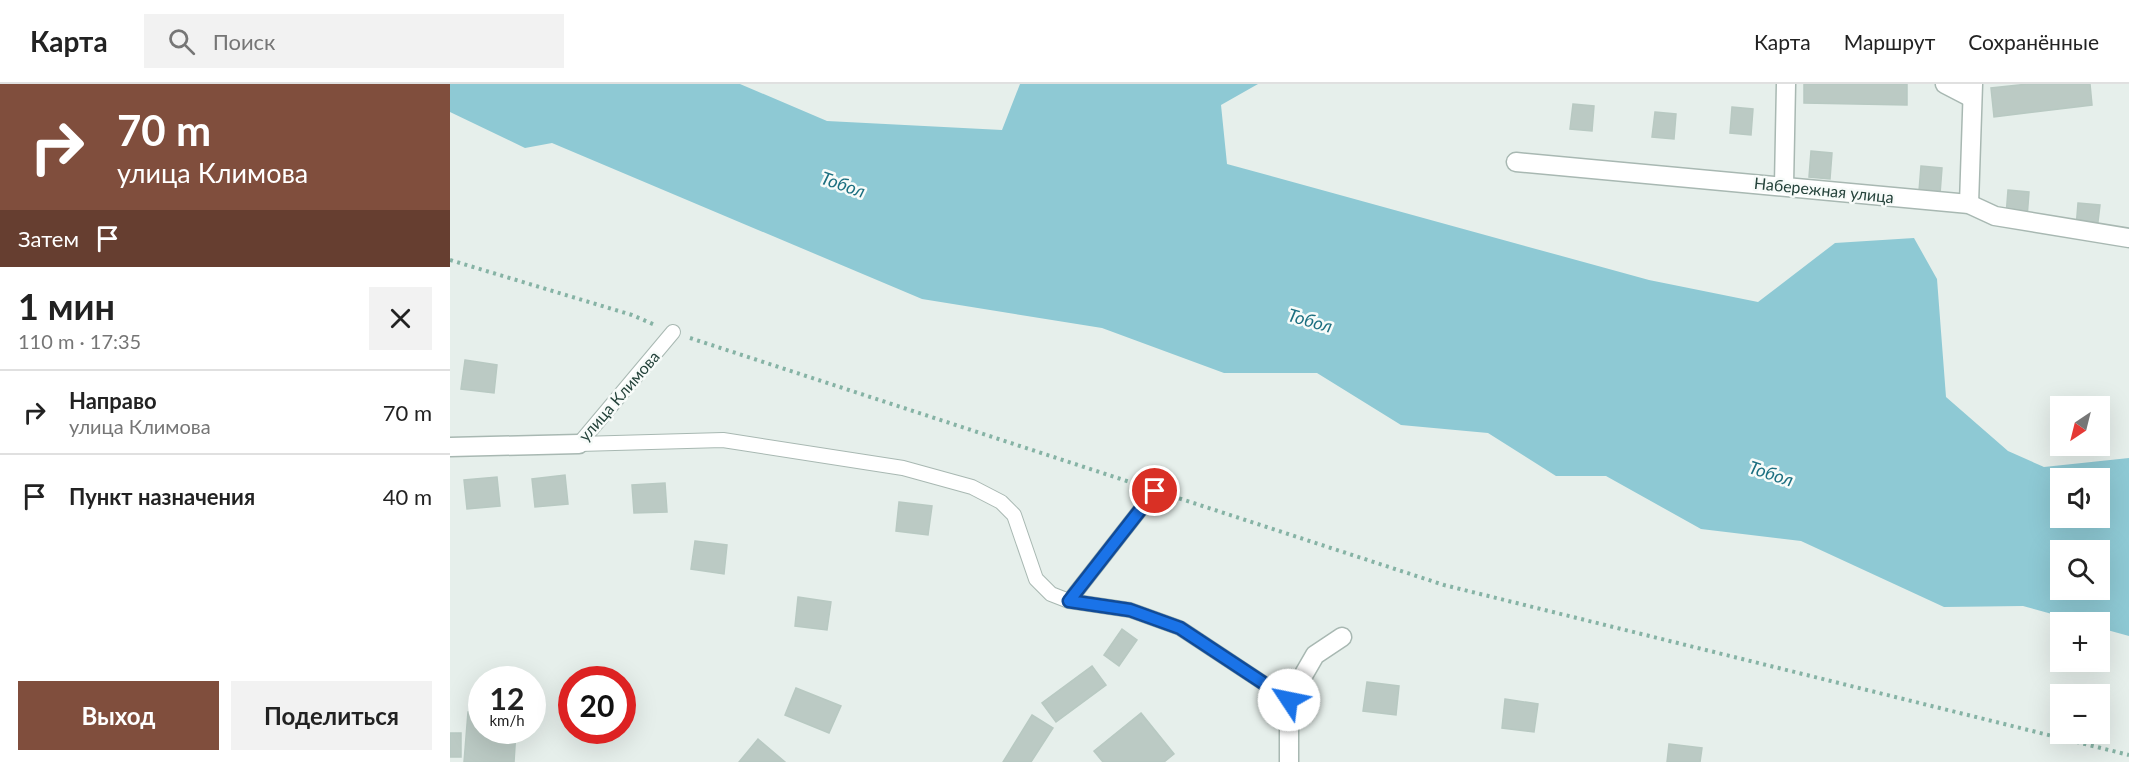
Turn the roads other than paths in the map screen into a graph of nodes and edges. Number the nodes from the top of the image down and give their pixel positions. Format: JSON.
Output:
{"nodes":[{"id":1,"x":1786,"y":84,"type":"edge"},
{"id":2,"x":1945,"y":84,"type":"edge"},
{"id":3,"x":1973,"y":91,"type":"edge"},
{"id":4,"x":1516,"y":162,"type":"dead end"},
{"id":5,"x":1784,"y":185,"type":"junction"},
{"id":6,"x":1969,"y":204,"type":"junction"},
{"id":7,"x":2129,"y":238,"type":"edge"},
{"id":8,"x":673,"y":332,"type":"road end"},
{"id":9,"x":579,"y":444,"type":"junction"},
{"id":10,"x":450,"y":447,"type":"edge"},
{"id":11,"x":1155,"y":491,"type":"road end"},
{"id":12,"x":1069,"y":601,"type":"junction"},
{"id":13,"x":1342,"y":637,"type":"dead end"},
{"id":14,"x":1289,"y":700,"type":"junction"},
{"id":15,"x":1289,"y":762,"type":"edge"}],
"edges":[{"from":1,"to":5,"type":"street"},
{"from":2,"to":3,"type":"street"},
{"from":3,"to":6,"type":"street"},
{"from":4,"to":5,"type":"street","name":"Набережная улица"},
{"from":5,"to":6,"type":"street","name":"Набережная улица"},
{"from":6,"to":7,"type":"street","name":"Набережная улица"},
{"from":8,"to":9,"type":"lane","name":"улица Климова"},
{"from":9,"to":10,"type":"street","name":"улица Климова"},
{"from":9,"to":12,"type":"lane"},
{"from":11,"to":12,"type":"lane"},
{"from":12,"to":14,"type":"lane"},
{"from":13,"to":14,"type":"street"},
{"from":14,"to":15,"type":"street"}]}
